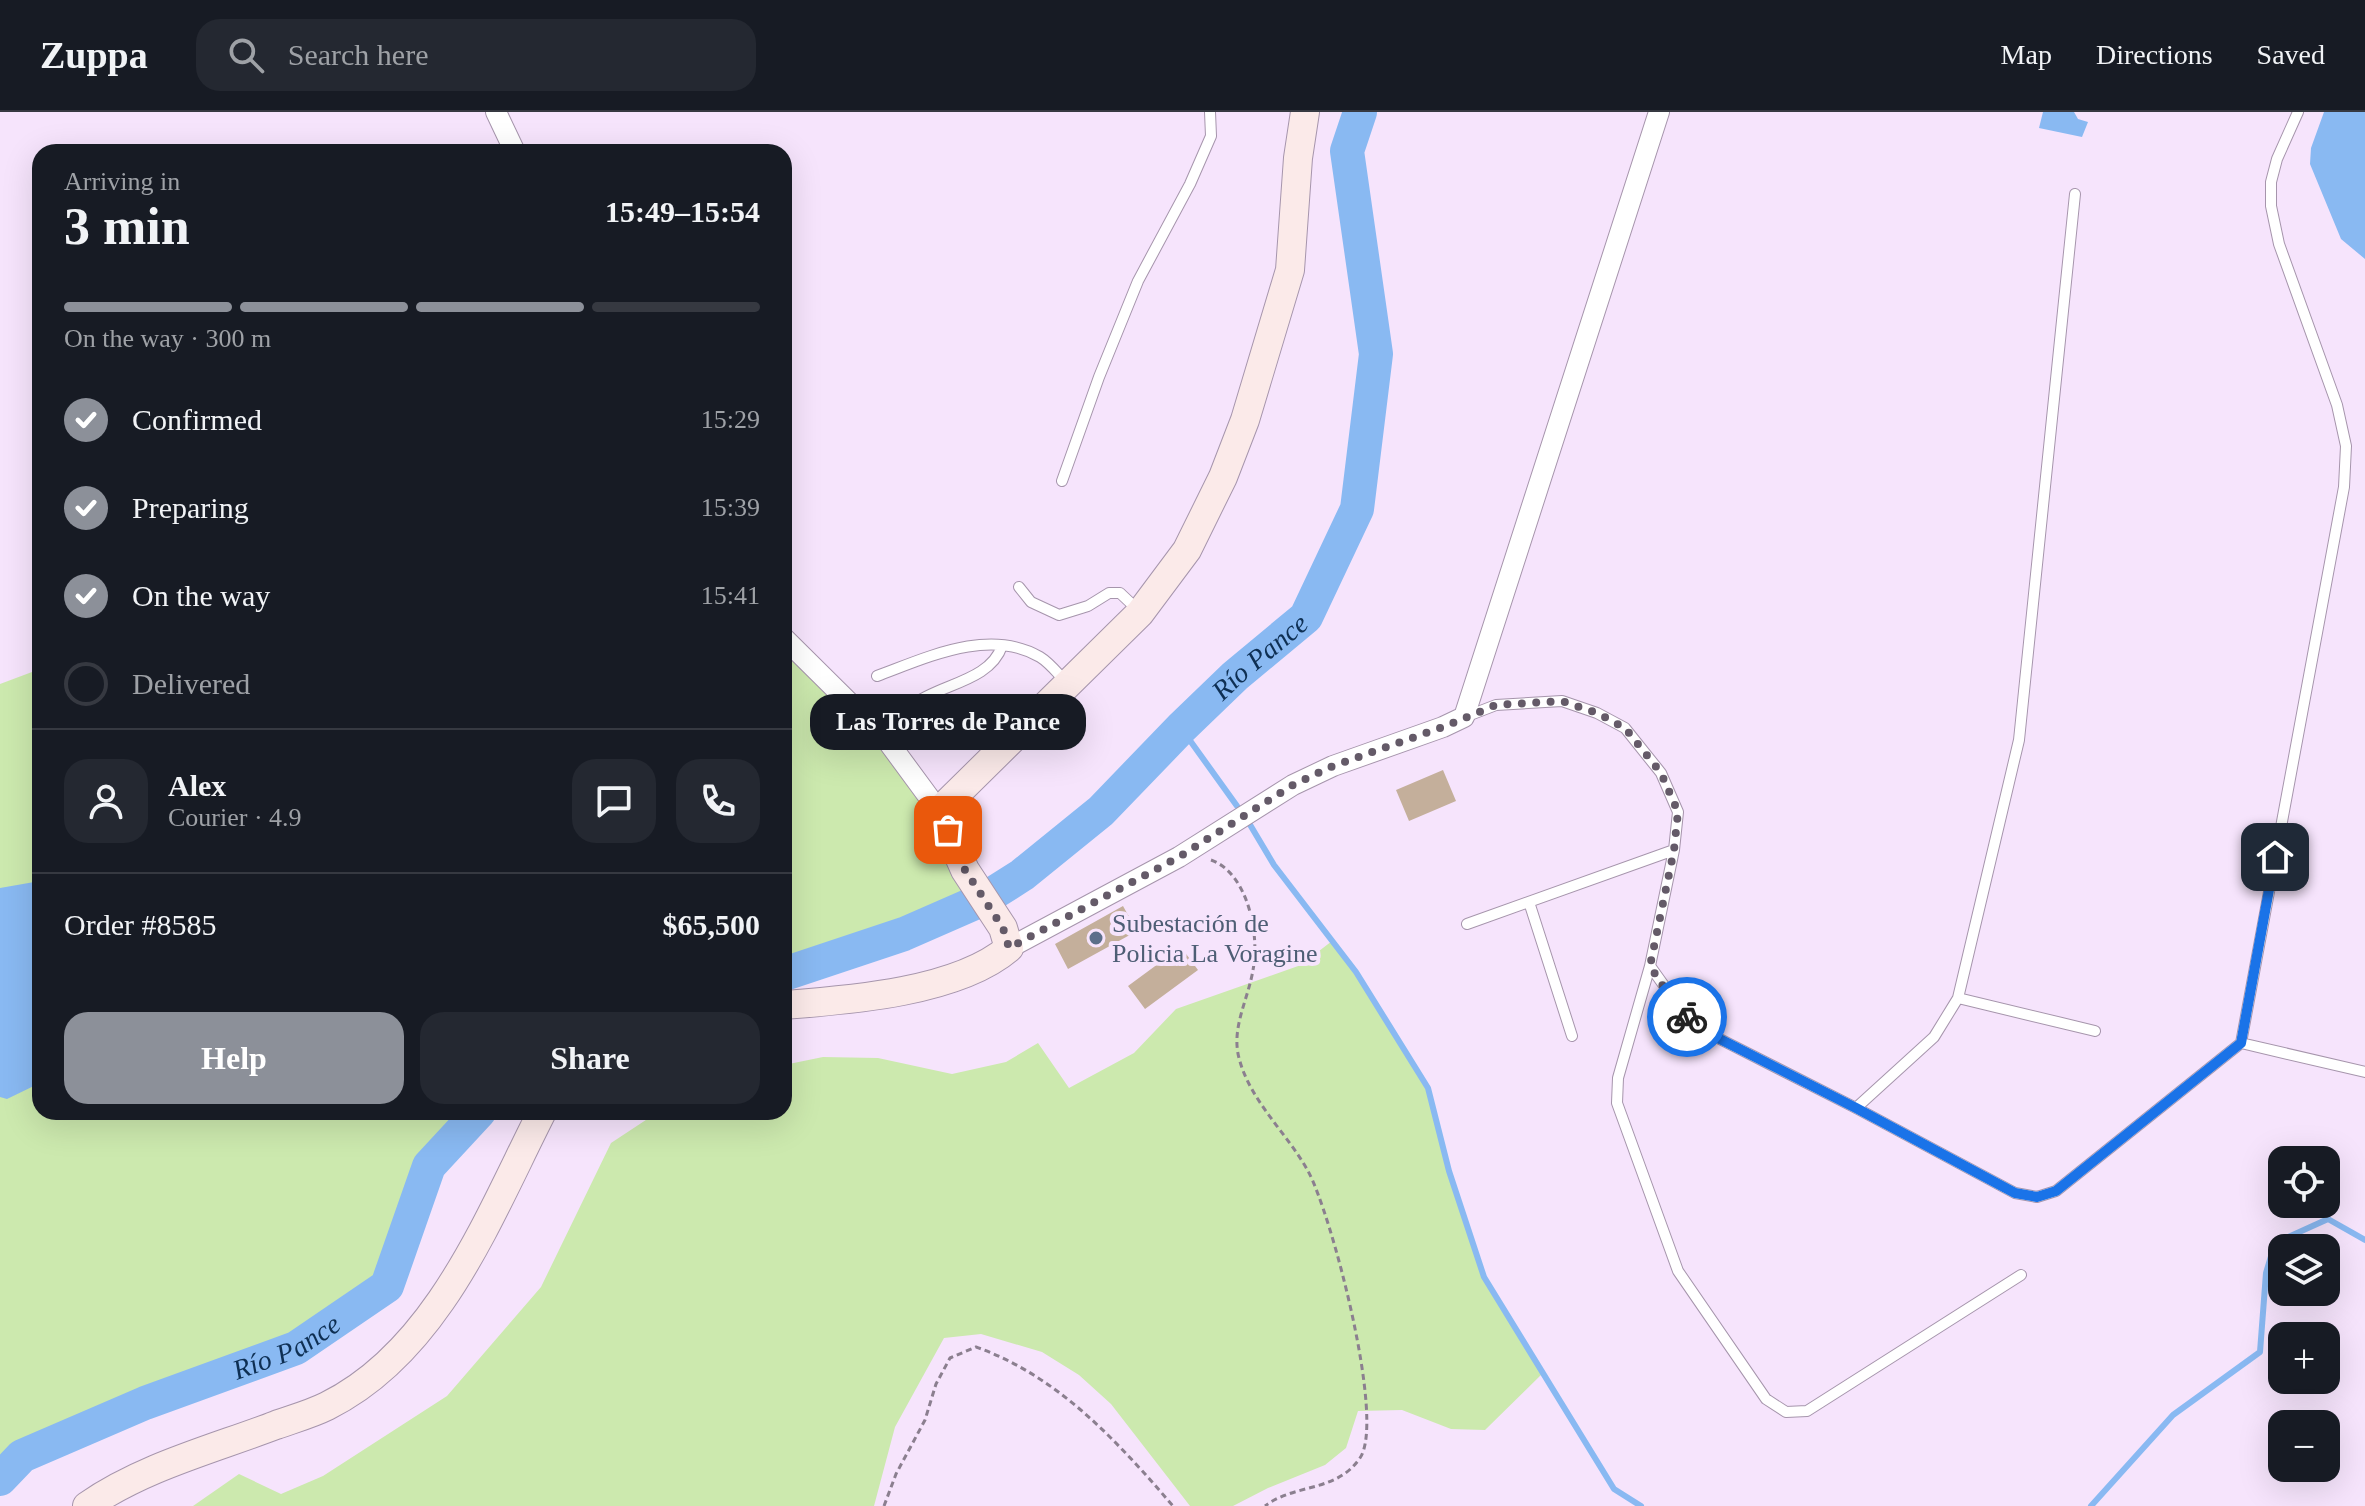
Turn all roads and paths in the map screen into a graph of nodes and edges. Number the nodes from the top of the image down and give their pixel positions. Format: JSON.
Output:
{"nodes":[{"id":1,"x":496,"y":112,"type":"edge"},
{"id":2,"x":1210,"y":112,"type":"edge"},
{"id":3,"x":1305,"y":112,"type":"edge"},
{"id":4,"x":1659,"y":112,"type":"edge"},
{"id":5,"x":2298,"y":112,"type":"edge"},
{"id":6,"x":511,"y":144,"type":"edge"},
{"id":7,"x":2075,"y":194,"type":"dead end"},
{"id":8,"x":1062,"y":481,"type":"dead end"},
{"id":9,"x":1019,"y":587,"type":"dead end"},
{"id":10,"x":1140,"y":613,"type":"junction"},
{"id":11,"x":792,"y":646,"type":"edge"},
{"id":12,"x":1002,"y":646,"type":"junction"},
{"id":13,"x":877,"y":676,"type":"dead end"},
{"id":14,"x":1069,"y":685,"type":"junction"},
{"id":15,"x":1464,"y":717,"type":"junction"},
{"id":16,"x":886,"y":739,"type":"junction"},
{"id":17,"x":939,"y":811,"type":"junction"},
{"id":18,"x":1674,"y":850,"type":"junction"},
{"id":19,"x":1213,"y":860,"type":"dead end"},
{"id":20,"x":1529,"y":902,"type":"junction"},
{"id":21,"x":1467,"y":924,"type":"dead end"},
{"id":22,"x":1006,"y":938,"type":"junction"},
{"id":23,"x":1650,"y":966,"type":"junction"},
{"id":24,"x":1958,"y":998,"type":"junction"},
{"id":25,"x":792,"y":1004,"type":"edge"},
{"id":26,"x":2095,"y":1031,"type":"dead end"},
{"id":27,"x":1572,"y":1036,"type":"dead end"},
{"id":28,"x":2241,"y":1043,"type":"junction"},
{"id":29,"x":2365,"y":1072,"type":"edge"},
{"id":30,"x":1856,"y":1108,"type":"junction"},
{"id":31,"x":538,"y":1120,"type":"edge"},
{"id":32,"x":2021,"y":1275,"type":"dead end"},
{"id":33,"x":87,"y":1506,"type":"edge"},
{"id":34,"x":884,"y":1506,"type":"edge"},
{"id":35,"x":1173,"y":1506,"type":"edge"},
{"id":36,"x":1265,"y":1506,"type":"edge"}],
"edges":[{"from":1,"to":6,"type":"street"},
{"from":2,"to":8,"type":"lane"},
{"from":3,"to":10,"type":"street"},
{"from":4,"to":15,"type":"street"},
{"from":5,"to":28,"type":"lane"},
{"from":7,"to":24,"type":"lane"},
{"from":9,"to":10,"type":"lane"},
{"from":10,"to":14,"type":"street"},
{"from":11,"to":16,"type":"street"},
{"from":12,"to":13,"type":"lane"},
{"from":12,"to":14,"type":"lane"},
{"from":12,"to":16,"type":"lane"},
{"from":14,"to":17,"type":"street"},
{"from":15,"to":18,"type":"lane"},
{"from":15,"to":22,"type":"street"},
{"from":16,"to":17,"type":"street"},
{"from":17,"to":22,"type":"street"},
{"from":18,"to":20,"type":"lane"},
{"from":18,"to":23,"type":"lane"},
{"from":19,"to":36,"type":"path"},
{"from":20,"to":21,"type":"lane"},
{"from":20,"to":27,"type":"lane"},
{"from":22,"to":25,"type":"street"},
{"from":23,"to":30,"type":"lane"},
{"from":23,"to":32,"type":"lane"},
{"from":24,"to":26,"type":"lane"},
{"from":24,"to":30,"type":"lane"},
{"from":28,"to":29,"type":"lane"},
{"from":28,"to":30,"type":"lane"},
{"from":31,"to":33,"type":"street"},
{"from":34,"to":35,"type":"path"}]}
